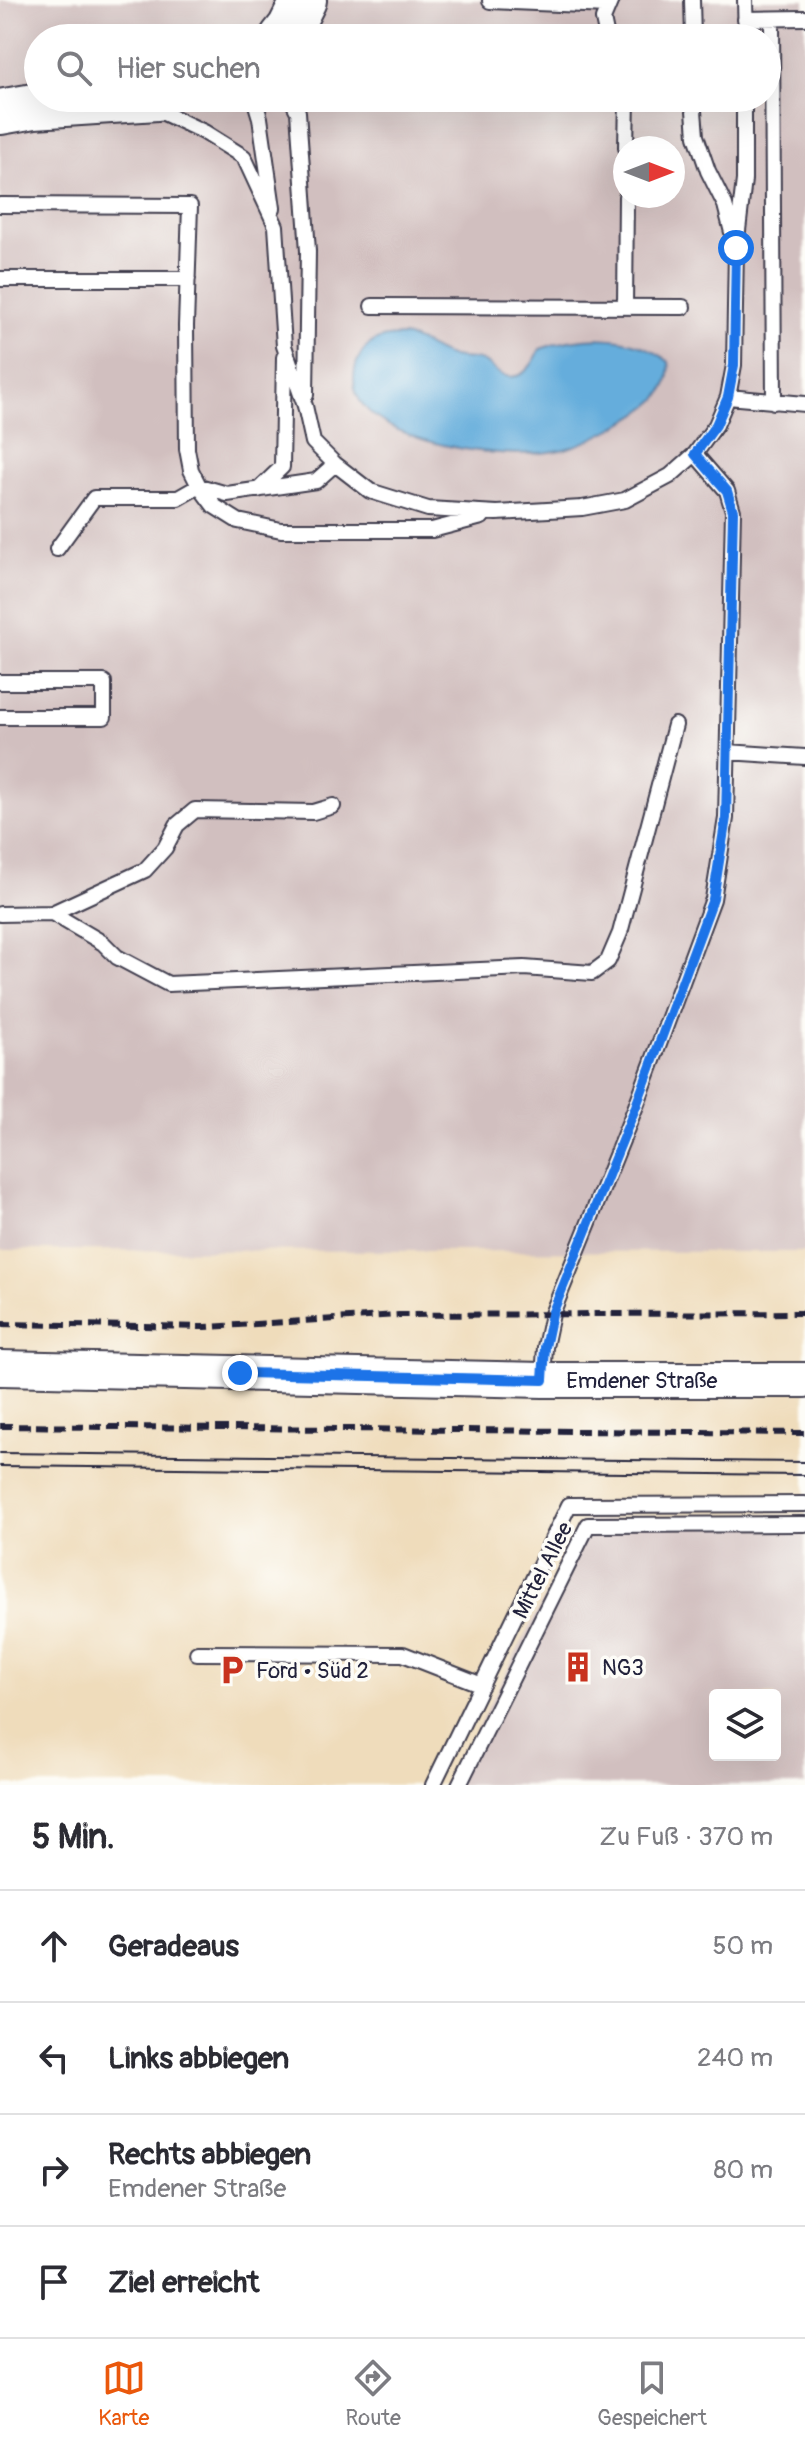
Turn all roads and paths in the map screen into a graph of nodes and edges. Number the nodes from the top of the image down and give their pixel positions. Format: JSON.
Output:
{"nodes":[{"id":1,"x":304,"y":0,"type":"edge"},
{"id":2,"x":692,"y":0,"type":"edge"},
{"id":3,"x":745,"y":0,"type":"edge"},
{"id":4,"x":490,"y":1,"type":"edge"},
{"id":5,"x":610,"y":3,"type":"edge"},
{"id":6,"x":805,"y":18,"type":"edge"},
{"id":7,"x":745,"y":19,"type":"junction"},
{"id":8,"x":772,"y":19,"type":"junction"},
{"id":9,"x":292,"y":24,"type":"edge"},
{"id":10,"x":604,"y":24,"type":"edge"},
{"id":11,"x":693,"y":24,"type":"edge"},
{"id":12,"x":745,"y":24,"type":"edge"},
{"id":13,"x":772,"y":24,"type":"edge"},
{"id":14,"x":169,"y":112,"type":"edge"},
{"id":15,"x":258,"y":112,"type":"edge"},
{"id":16,"x":298,"y":112,"type":"edge"},
{"id":17,"x":627,"y":112,"type":"edge"},
{"id":18,"x":694,"y":112,"type":"edge"},
{"id":19,"x":744,"y":112,"type":"edge"},
{"id":20,"x":772,"y":112,"type":"edge"},
{"id":21,"x":626,"y":136,"type":"edge"},
{"id":22,"x":0,"y":205,"type":"edge"},
{"id":23,"x":626,"y":208,"type":"edge"},
{"id":24,"x":276,"y":226,"type":"junction"},
{"id":25,"x":736,"y":248,"type":"junction"},
{"id":26,"x":0,"y":279,"type":"edge"},
{"id":27,"x":188,"y":279,"type":"junction"},
{"id":28,"x":372,"y":306,"type":"dead end"},
{"id":29,"x":625,"y":307,"type":"junction"},
{"id":30,"x":683,"y":307,"type":"dead end"},
{"id":31,"x":284,"y":346,"type":"junction"},
{"id":32,"x":728,"y":397,"type":"junction"},
{"id":33,"x":774,"y":402,"type":"junction"},
{"id":34,"x":805,"y":404,"type":"edge"},
{"id":35,"x":305,"y":406,"type":"junction"},
{"id":36,"x":695,"y":454,"type":"junction"},
{"id":37,"x":335,"y":464,"type":"junction"},
{"id":38,"x":199,"y":486,"type":"junction"},
{"id":39,"x":258,"y":490,"type":"junction"},
{"id":40,"x":497,"y":513,"type":"junction"},
{"id":41,"x":57,"y":549,"type":"dead end"},
{"id":42,"x":0,"y":682,"type":"edge"},
{"id":43,"x":0,"y":717,"type":"edge"},
{"id":44,"x":675,"y":725,"type":"dead end"},
{"id":45,"x":727,"y":752,"type":"junction"},
{"id":46,"x":805,"y":757,"type":"edge"},
{"id":47,"x":333,"y":806,"type":"dead end"},
{"id":48,"x":52,"y":913,"type":"junction"},
{"id":49,"x":0,"y":914,"type":"edge"},
{"id":50,"x":0,"y":1368,"type":"edge"},
{"id":51,"x":543,"y":1380,"type":"junction"},
{"id":52,"x":805,"y":1380,"type":"edge"},
{"id":53,"x":805,"y":1504,"type":"edge"},
{"id":54,"x":805,"y":1524,"type":"edge"},
{"id":55,"x":197,"y":1653,"type":"dead end"},
{"id":56,"x":482,"y":1685,"type":"junction"},
{"id":57,"x":433,"y":1785,"type":"edge"},
{"id":58,"x":459,"y":1785,"type":"edge"}],
"edges":[{"from":1,"to":9,"type":"highway"},
{"from":2,"to":11,"type":"lane"},
{"from":3,"to":7,"type":"lane"},
{"from":4,"to":5,"type":"lane"},
{"from":5,"to":10,"type":"lane"},
{"from":6,"to":8,"type":"lane"},
{"from":7,"to":8,"type":"lane"},
{"from":7,"to":12,"type":"lane"},
{"from":8,"to":13,"type":"lane"},
{"from":14,"to":24,"type":"lane"},
{"from":15,"to":24,"type":"lane"},
{"from":16,"to":35,"type":"lane"},
{"from":17,"to":21,"type":"lane"},
{"from":18,"to":25,"type":"lane"},
{"from":19,"to":25,"type":"lane"},
{"from":20,"to":33,"type":"lane"},
{"from":22,"to":27,"type":"lane"},
{"from":23,"to":29,"type":"lane"},
{"from":24,"to":31,"type":"lane"},
{"from":25,"to":32,"type":"lane"},
{"from":26,"to":27,"type":"lane"},
{"from":27,"to":38,"type":"lane"},
{"from":28,"to":29,"type":"lane"},
{"from":29,"to":30,"type":"lane"},
{"from":31,"to":35,"type":"lane"},
{"from":31,"to":39,"type":"lane"},
{"from":32,"to":33,"type":"lane"},
{"from":32,"to":36,"type":"lane"},
{"from":33,"to":34,"type":"lane"},
{"from":35,"to":37,"type":"lane"},
{"from":36,"to":40,"type":"lane"},
{"from":36,"to":45,"type":"lane"},
{"from":37,"to":39,"type":"lane"},
{"from":37,"to":40,"type":"lane"},
{"from":38,"to":39,"type":"lane"},
{"from":38,"to":40,"type":"lane"},
{"from":38,"to":41,"type":"lane"},
{"from":42,"to":43,"type":"lane"},
{"from":44,"to":48,"type":"lane"},
{"from":45,"to":46,"type":"lane"},
{"from":45,"to":51,"type":"lane"},
{"from":47,"to":48,"type":"lane"},
{"from":48,"to":49,"type":"lane"},
{"from":50,"to":51,"type":"street","name":"Emdener Straße"},
{"from":51,"to":52,"type":"street","name":"Emdener Straße"},
{"from":53,"to":56,"type":"lane"},
{"from":54,"to":58,"type":"lane","name":"Mittel Allee"},
{"from":55,"to":56,"type":"lane"},
{"from":56,"to":57,"type":"lane"}]}
